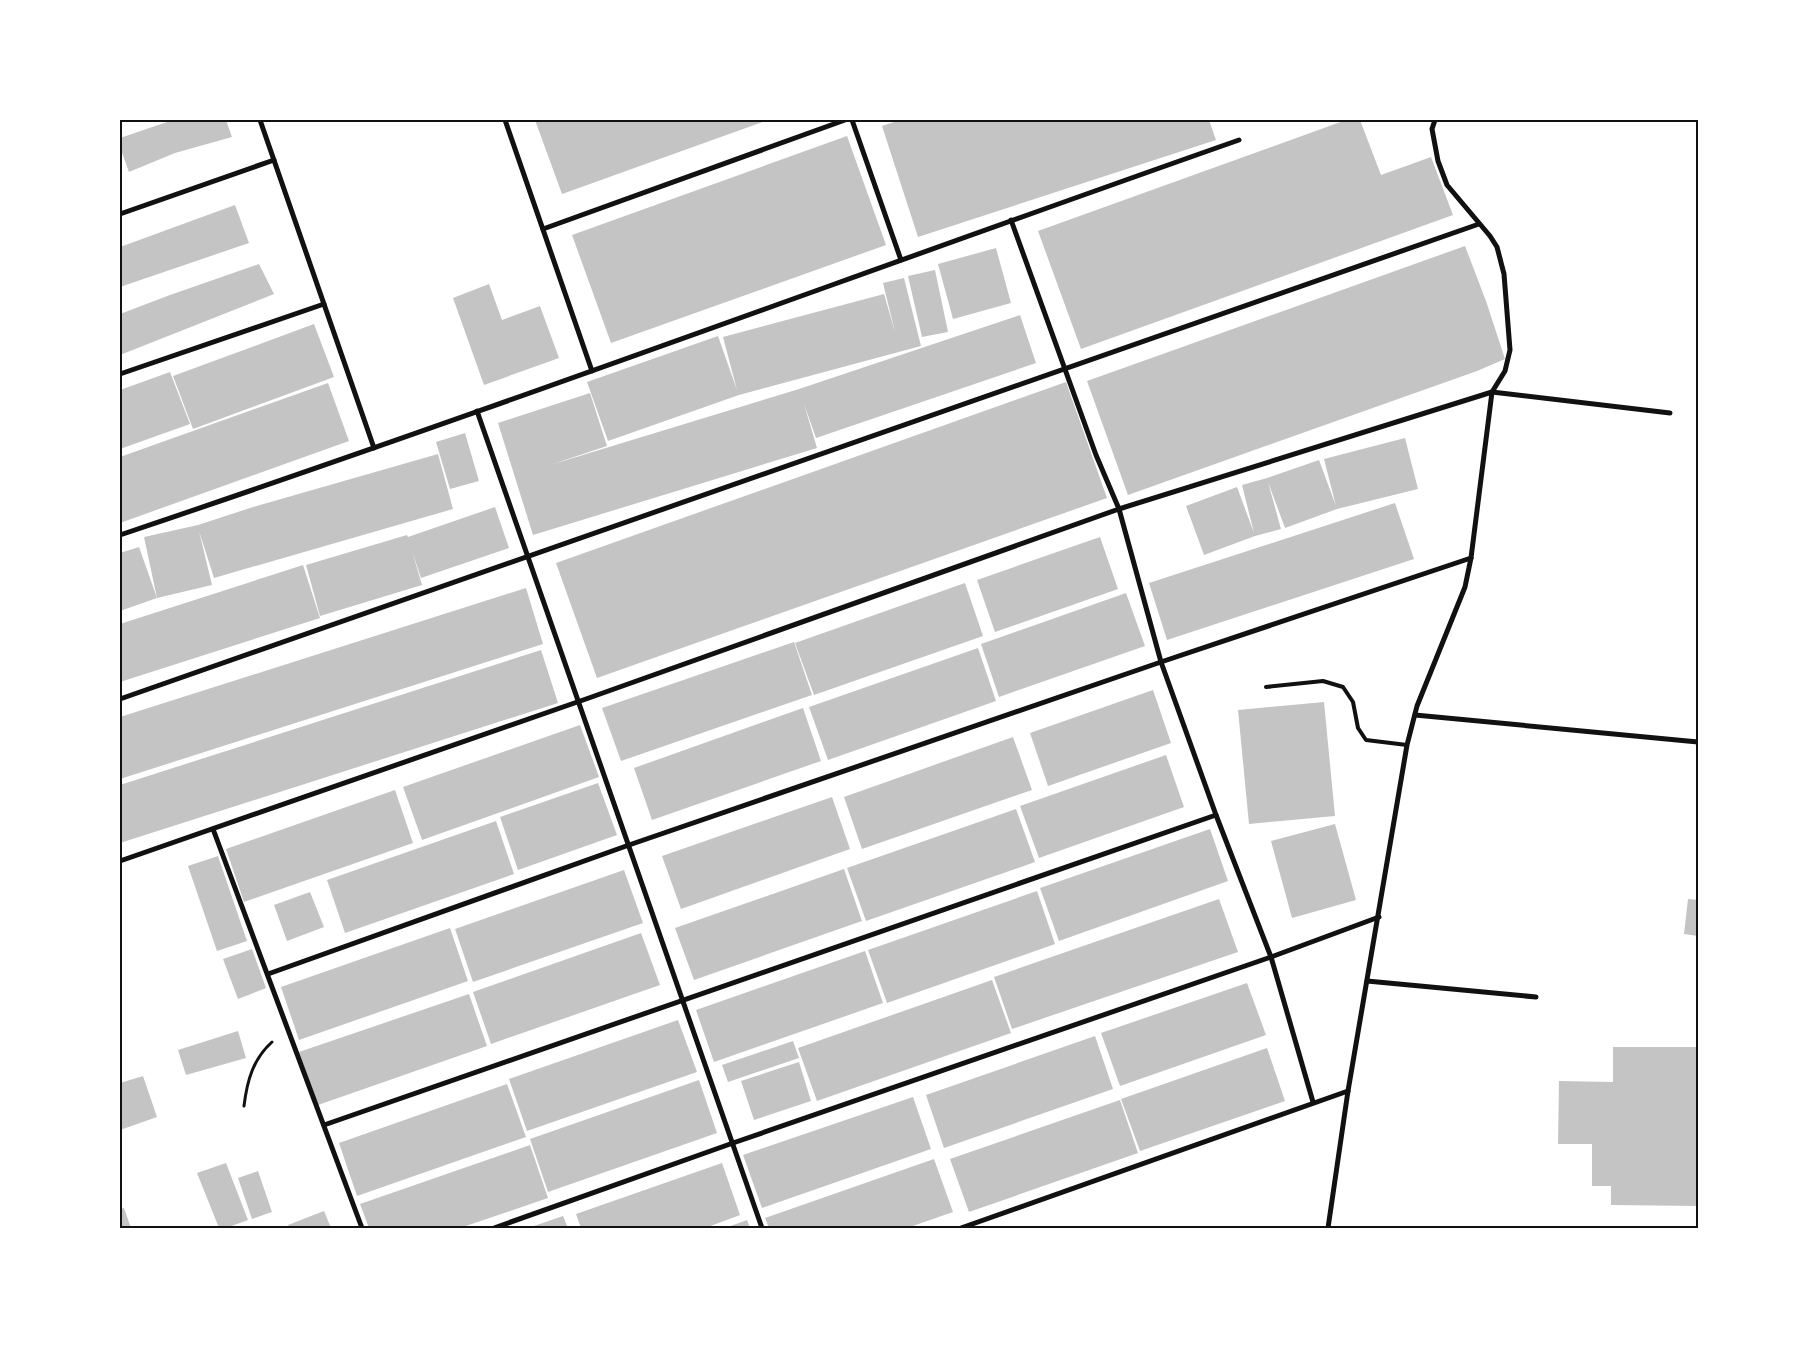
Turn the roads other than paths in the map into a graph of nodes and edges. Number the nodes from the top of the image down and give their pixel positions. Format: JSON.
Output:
{"nodes":[{"id":1,"x":260,"y":120,"type":"edge"},
{"id":2,"x":505,"y":120,"type":"edge"},
{"id":3,"x":845,"y":120,"type":"edge"},
{"id":4,"x":852,"y":120,"type":"edge"},
{"id":5,"x":1435,"y":120,"type":"edge"},
{"id":6,"x":1239,"y":140,"type":"dead end"},
{"id":7,"x":274,"y":160,"type":"junction"},
{"id":8,"x":120,"y":214,"type":"edge"},
{"id":9,"x":1011,"y":220,"type":"junction"},
{"id":10,"x":1480,"y":224,"type":"junction"},
{"id":11,"x":543,"y":228,"type":"junction"},
{"id":12,"x":901,"y":260,"type":"junction"},
{"id":13,"x":324,"y":304,"type":"junction"},
{"id":14,"x":1065,"y":368,"type":"junction"},
{"id":15,"x":592,"y":371,"type":"junction"},
{"id":16,"x":120,"y":374,"type":"edge"},
{"id":17,"x":1492,"y":392,"type":"junction"},
{"id":18,"x":477,"y":411,"type":"junction"},
{"id":19,"x":1670,"y":413,"type":"dead end"},
{"id":20,"x":374,"y":448,"type":"junction"},
{"id":21,"x":1119,"y":509,"type":"junction"},
{"id":22,"x":120,"y":535,"type":"edge"},
{"id":23,"x":528,"y":557,"type":"junction"},
{"id":24,"x":1471,"y":558,"type":"junction"},
{"id":25,"x":1161,"y":662,"type":"junction"},
{"id":26,"x":1266,"y":687,"type":"dead end"},
{"id":27,"x":120,"y":699,"type":"edge"},
{"id":28,"x":579,"y":701,"type":"junction"},
{"id":29,"x":1415,"y":715,"type":"junction"},
{"id":30,"x":1698,"y":742,"type":"edge"},
{"id":31,"x":1407,"y":745,"type":"junction"},
{"id":32,"x":1216,"y":815,"type":"junction"},
{"id":33,"x":213,"y":829,"type":"junction"},
{"id":34,"x":629,"y":845,"type":"junction"},
{"id":35,"x":120,"y":861,"type":"edge"},
{"id":36,"x":1379,"y":918,"type":"junction"},
{"id":37,"x":1272,"y":957,"type":"junction"},
{"id":38,"x":268,"y":974,"type":"junction"},
{"id":39,"x":1367,"y":981,"type":"junction"},
{"id":40,"x":1536,"y":997,"type":"dead end"},
{"id":41,"x":683,"y":999,"type":"junction"},
{"id":42,"x":1348,"y":1091,"type":"junction"},
{"id":43,"x":1313,"y":1102,"type":"junction"},
{"id":44,"x":324,"y":1125,"type":"junction"},
{"id":45,"x":733,"y":1143,"type":"junction"},
{"id":46,"x":362,"y":1228,"type":"edge"},
{"id":47,"x":494,"y":1228,"type":"edge"},
{"id":48,"x":762,"y":1228,"type":"edge"},
{"id":49,"x":961,"y":1228,"type":"edge"},
{"id":50,"x":1328,"y":1228,"type":"edge"}],
"edges":[{"from":1,"to":7,"type":"street"},
{"from":2,"to":11,"type":"street"},
{"from":3,"to":11,"type":"street"},
{"from":4,"to":12,"type":"street"},
{"from":5,"to":10,"type":"street"},
{"from":6,"to":9,"type":"street"},
{"from":7,"to":8,"type":"street"},
{"from":7,"to":13,"type":"street"},
{"from":9,"to":12,"type":"street"},
{"from":9,"to":14,"type":"street"},
{"from":10,"to":14,"type":"street"},
{"from":10,"to":17,"type":"street"},
{"from":11,"to":15,"type":"street"},
{"from":12,"to":15,"type":"street"},
{"from":13,"to":16,"type":"street"},
{"from":13,"to":20,"type":"street"},
{"from":14,"to":21,"type":"street"},
{"from":14,"to":23,"type":"street"},
{"from":15,"to":18,"type":"street"},
{"from":17,"to":19,"type":"street"},
{"from":17,"to":21,"type":"street"},
{"from":17,"to":24,"type":"street"},
{"from":18,"to":20,"type":"street"},
{"from":18,"to":23,"type":"street"},
{"from":20,"to":22,"type":"street"},
{"from":21,"to":25,"type":"street"},
{"from":21,"to":28,"type":"street"},
{"from":23,"to":27,"type":"street"},
{"from":23,"to":28,"type":"street"},
{"from":24,"to":25,"type":"street"},
{"from":24,"to":29,"type":"street"},
{"from":25,"to":32,"type":"street"},
{"from":25,"to":34,"type":"street"},
{"from":26,"to":31,"type":"lane"},
{"from":28,"to":33,"type":"street"},
{"from":28,"to":34,"type":"street"},
{"from":29,"to":30,"type":"street"},
{"from":29,"to":31,"type":"street"},
{"from":31,"to":36,"type":"street"},
{"from":32,"to":37,"type":"street"},
{"from":32,"to":41,"type":"street"},
{"from":33,"to":35,"type":"street"},
{"from":33,"to":38,"type":"street"},
{"from":34,"to":38,"type":"street"},
{"from":34,"to":41,"type":"street"},
{"from":36,"to":37,"type":"street"},
{"from":36,"to":39,"type":"street"},
{"from":37,"to":43,"type":"street"},
{"from":37,"to":45,"type":"street"},
{"from":38,"to":44,"type":"street"},
{"from":39,"to":40,"type":"street"},
{"from":39,"to":42,"type":"street"},
{"from":41,"to":44,"type":"street"},
{"from":41,"to":45,"type":"street"},
{"from":42,"to":43,"type":"street"},
{"from":42,"to":50,"type":"street"},
{"from":43,"to":49,"type":"street"},
{"from":44,"to":46,"type":"street"},
{"from":45,"to":47,"type":"street"},
{"from":45,"to":48,"type":"street"}]}
